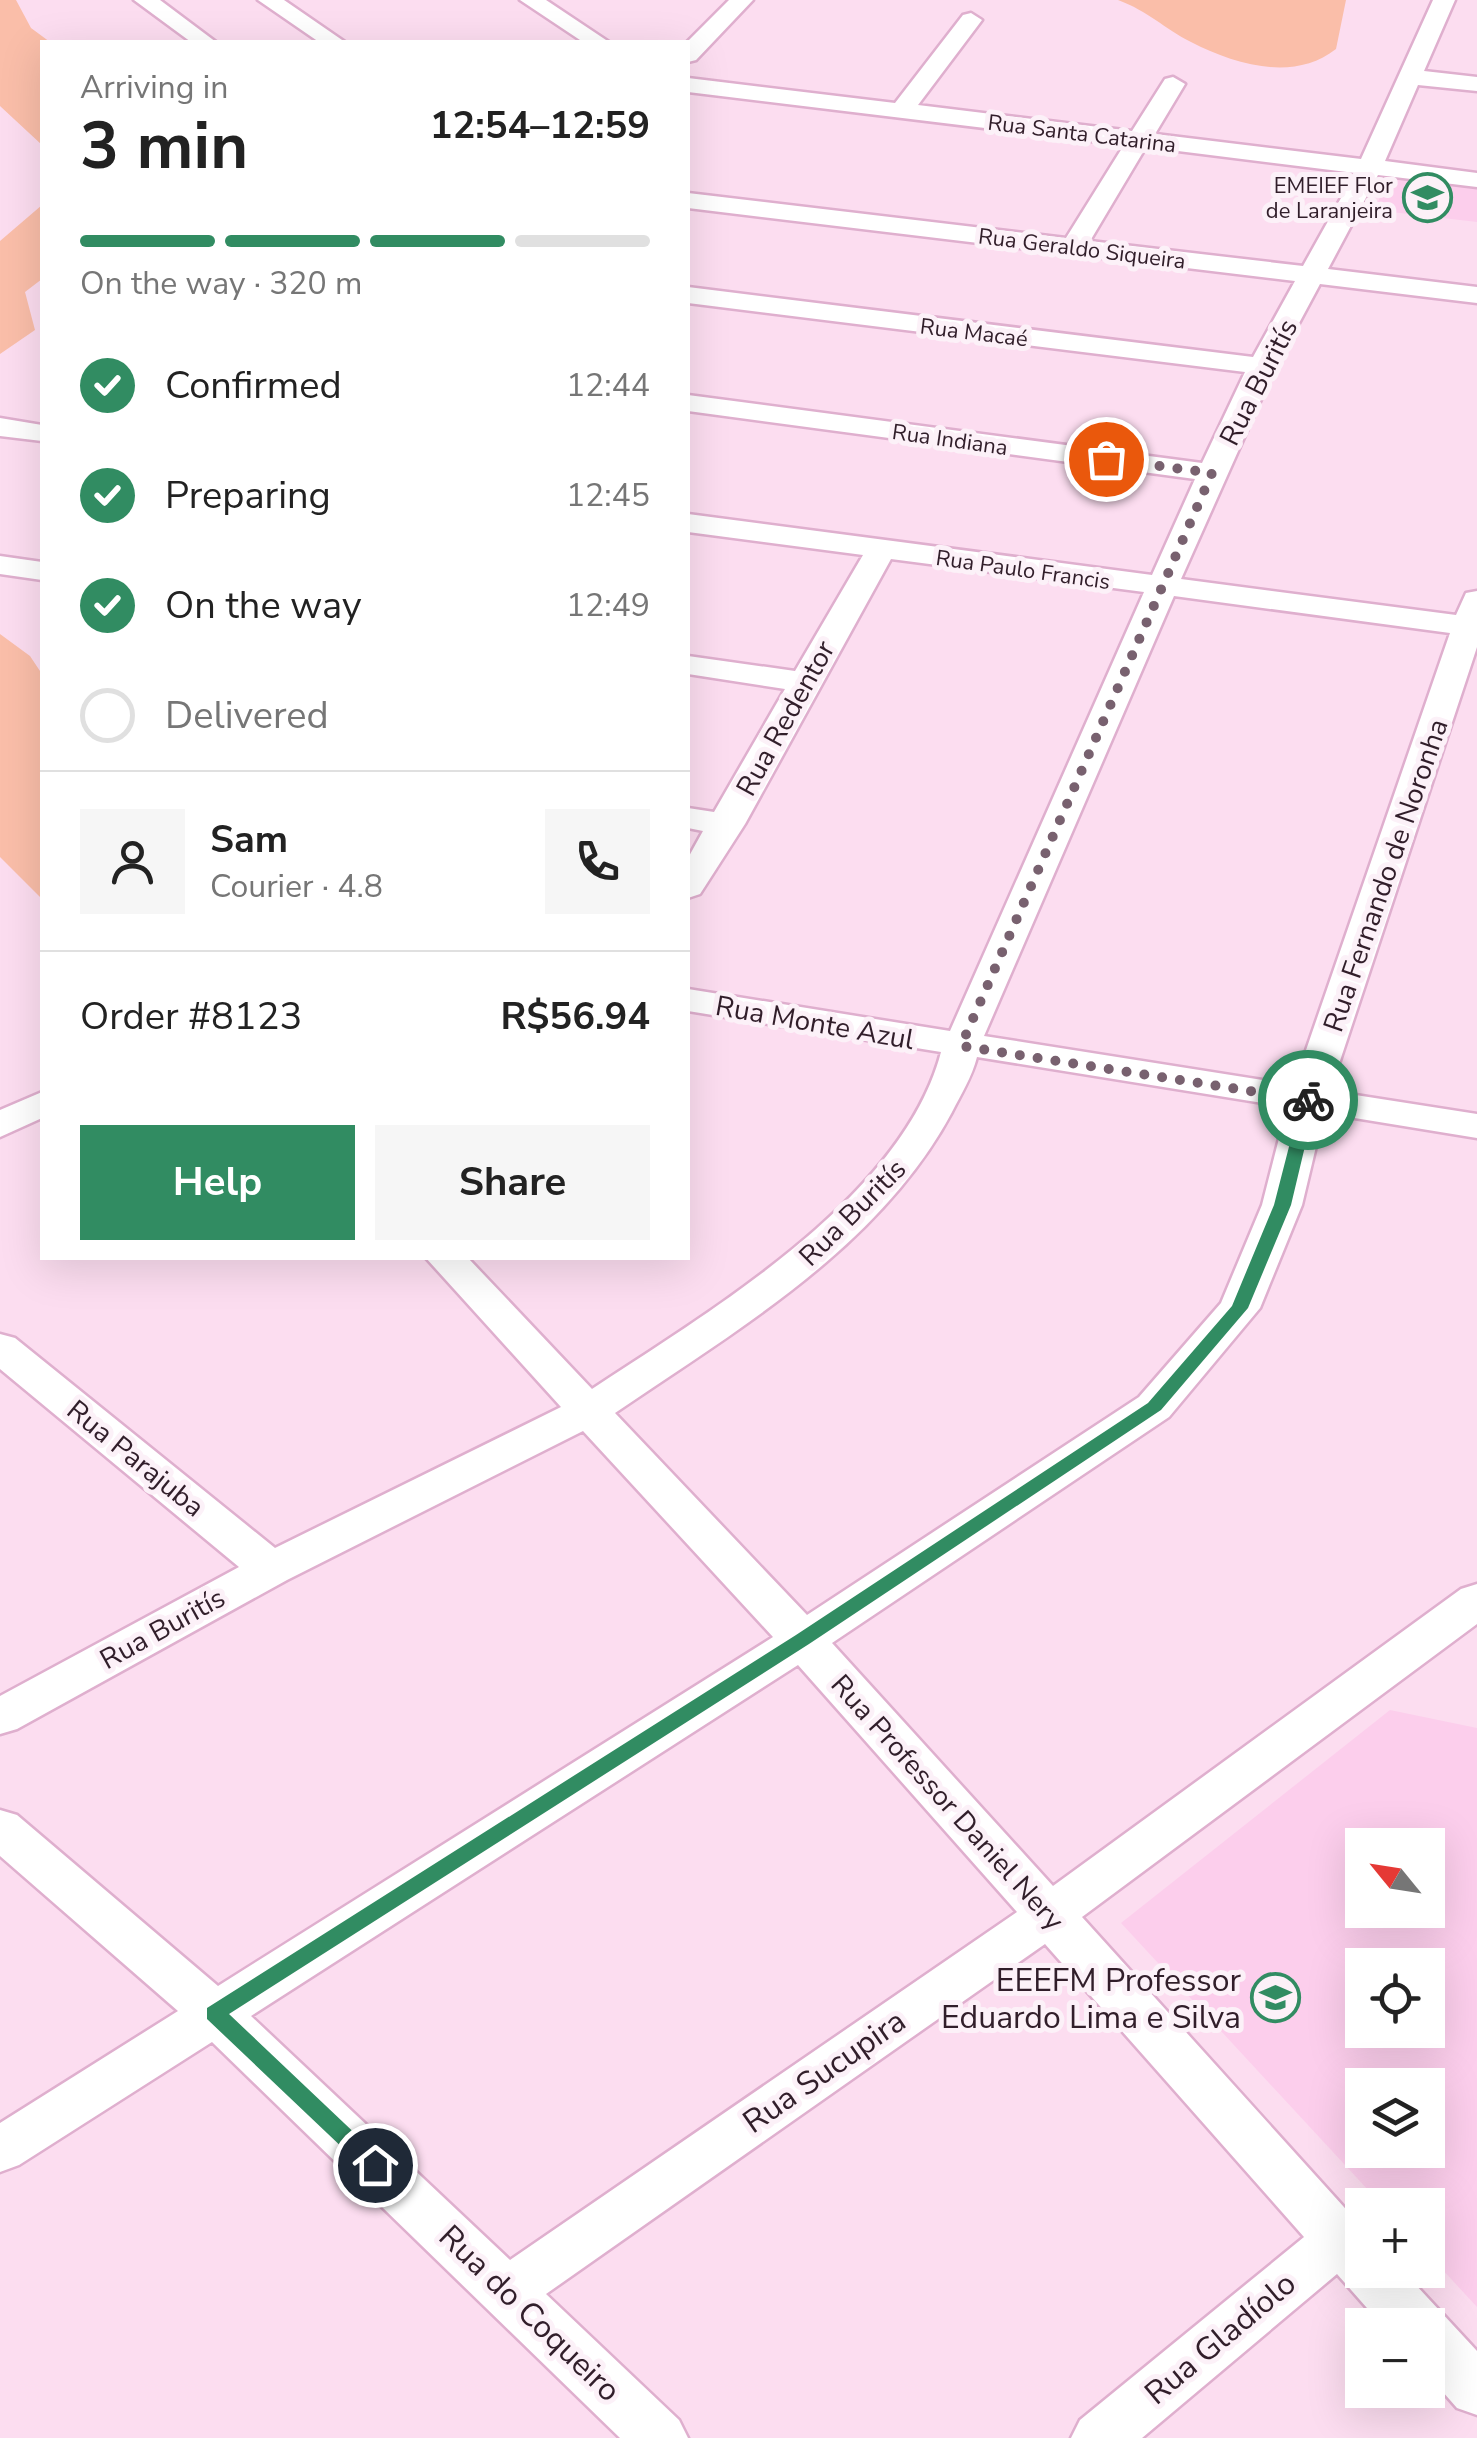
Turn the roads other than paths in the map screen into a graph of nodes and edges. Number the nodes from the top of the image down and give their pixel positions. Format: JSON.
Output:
{"nodes":[{"id":1,"x":145,"y":0,"type":"edge"},
{"id":2,"x":269,"y":0,"type":"edge"},
{"id":3,"x":530,"y":0,"type":"edge"},
{"id":4,"x":742,"y":0,"type":"edge"},
{"id":5,"x":1444,"y":0,"type":"edge"},
{"id":6,"x":971,"y":20,"type":"dead end"},
{"id":7,"x":202,"y":40,"type":"edge"},
{"id":8,"x":331,"y":40,"type":"edge"},
{"id":9,"x":595,"y":40,"type":"edge"},
{"id":10,"x":690,"y":53,"type":"edge"},
{"id":11,"x":1411,"y":77,"type":"junction"},
{"id":12,"x":1174,"y":84,"type":"dead end"},
{"id":13,"x":1477,"y":84,"type":"edge"},
{"id":14,"x":690,"y":85,"type":"edge"},
{"id":15,"x":901,"y":111,"type":"junction"},
{"id":16,"x":1142,"y":140,"type":"junction"},
{"id":17,"x":1370,"y":167,"type":"junction"},
{"id":18,"x":1477,"y":180,"type":"edge"},
{"id":19,"x":690,"y":201,"type":"edge"},
{"id":20,"x":1074,"y":248,"type":"junction"},
{"id":21,"x":1315,"y":275,"type":"junction"},
{"id":22,"x":1477,"y":294,"type":"edge"},
{"id":23,"x":690,"y":295,"type":"edge"},
{"id":24,"x":1262,"y":366,"type":"junction"},
{"id":25,"x":690,"y":403,"type":"edge"},
{"id":26,"x":40,"y":407,"type":"edge"},
{"id":27,"x":5,"y":428,"type":"edge"},
{"id":28,"x":40,"y":433,"type":"edge"},
{"id":29,"x":1212,"y":473,"type":"junction"},
{"id":30,"x":690,"y":523,"type":"edge"},
{"id":31,"x":881,"y":550,"type":"junction"},
{"id":32,"x":0,"y":565,"type":"edge"},
{"id":33,"x":40,"y":571,"type":"edge"},
{"id":34,"x":1162,"y":588,"type":"junction"},
{"id":35,"x":1475,"y":618,"type":"edge"},
{"id":36,"x":690,"y":665,"type":"edge"},
{"id":37,"x":802,"y":682,"type":"junction"},
{"id":38,"x":690,"y":818,"type":"edge"},
{"id":39,"x":728,"y":824,"type":"junction"},
{"id":40,"x":690,"y":884,"type":"edge"},
{"id":41,"x":690,"y":1000,"type":"edge"},
{"id":42,"x":961,"y":1046,"type":"junction"},
{"id":43,"x":1309,"y":1097,"type":"junction"},
{"id":44,"x":40,"y":1104,"type":"edge"},
{"id":45,"x":0,"y":1125,"type":"edge"},
{"id":46,"x":1477,"y":1126,"type":"edge"},
{"id":47,"x":448,"y":1260,"type":"edge"},
{"id":48,"x":0,"y":1347,"type":"edge"},
{"id":49,"x":590,"y":1410,"type":"junction"},
{"id":50,"x":272,"y":1568,"type":"junction"},
{"id":51,"x":1477,"y":1600,"type":"edge"},
{"id":52,"x":803,"y":1640,"type":"junction"},
{"id":53,"x":0,"y":1717,"type":"edge"},
{"id":54,"x":0,"y":1828,"type":"edge"},
{"id":55,"x":1048,"y":1915,"type":"junction"},
{"id":56,"x":214,"y":2013,"type":"junction"},
{"id":57,"x":0,"y":2150,"type":"edge"},
{"id":58,"x":1345,"y":2245,"type":"edge"},
{"id":59,"x":1345,"y":2266,"type":"edge"},
{"id":60,"x":1384,"y":2288,"type":"edge"},
{"id":61,"x":508,"y":2291,"type":"junction"},
{"id":62,"x":1402,"y":2308,"type":"edge"},
{"id":63,"x":1445,"y":2355,"type":"edge"},
{"id":64,"x":1477,"y":2391,"type":"edge"},
{"id":65,"x":659,"y":2438,"type":"edge"},
{"id":66,"x":1100,"y":2438,"type":"edge"}],
"edges":[{"from":1,"to":7,"type":"street"},
{"from":2,"to":8,"type":"street"},
{"from":3,"to":9,"type":"street"},
{"from":4,"to":10,"type":"street"},
{"from":5,"to":11,"type":"street","name":"Rua Buritís"},
{"from":6,"to":15,"type":"street"},
{"from":11,"to":13,"type":"street"},
{"from":11,"to":17,"type":"street","name":"Rua Buritís"},
{"from":12,"to":16,"type":"street"},
{"from":14,"to":15,"type":"street","name":"Rua Santa Catarina"},
{"from":15,"to":16,"type":"street","name":"Rua Santa Catarina"},
{"from":16,"to":17,"type":"street","name":"Rua Santa Catarina"},
{"from":16,"to":20,"type":"street"},
{"from":17,"to":18,"type":"street","name":"Rua Santa Catarina"},
{"from":17,"to":21,"type":"street","name":"Rua Buritís"},
{"from":19,"to":20,"type":"street","name":"Rua Geraldo Siqueira"},
{"from":20,"to":21,"type":"street","name":"Rua Geraldo Siqueira"},
{"from":21,"to":22,"type":"street","name":"Rua Geraldo Siqueira"},
{"from":21,"to":24,"type":"street","name":"Rua Buritís"},
{"from":23,"to":24,"type":"street","name":"Rua Macaé"},
{"from":24,"to":29,"type":"street","name":"Rua Buritís"},
{"from":25,"to":29,"type":"street","name":"Rua Indiana"},
{"from":26,"to":27,"type":"street"},
{"from":27,"to":28,"type":"street"},
{"from":29,"to":34,"type":"street","name":"Rua Buritís"},
{"from":30,"to":31,"type":"street","name":"Rua Paulo Francis"},
{"from":31,"to":34,"type":"street","name":"Rua Paulo Francis"},
{"from":31,"to":37,"type":"street","name":"Rua Redentor"},
{"from":32,"to":33,"type":"street"},
{"from":34,"to":35,"type":"street","name":"Rua Paulo Francis"},
{"from":34,"to":42,"type":"street","name":"Rua Buritís"},
{"from":35,"to":43,"type":"street","name":"Rua Fernando de Noronha"},
{"from":36,"to":37,"type":"street"},
{"from":37,"to":39,"type":"street","name":"Rua Redentor"},
{"from":38,"to":39,"type":"street"},
{"from":39,"to":40,"type":"street","name":"Rua Redentor"},
{"from":41,"to":42,"type":"street","name":"Rua Monte Azul"},
{"from":42,"to":43,"type":"street","name":"Rua Monte Azul"},
{"from":42,"to":49,"type":"street","name":"Rua Buritís"},
{"from":43,"to":46,"type":"street","name":"Rua Monte Azul"},
{"from":43,"to":52,"type":"street","name":"Rua Fernando de Noronha"},
{"from":44,"to":45,"type":"street"},
{"from":47,"to":49,"type":"street","name":"Rua Professor Daniel Nery"},
{"from":48,"to":50,"type":"street","name":"Rua Parajuba"},
{"from":49,"to":50,"type":"street","name":"Rua Buritís"},
{"from":49,"to":52,"type":"street","name":"Rua Professor Daniel Nery"},
{"from":50,"to":53,"type":"street","name":"Rua Buritís"},
{"from":51,"to":55,"type":"street","name":"Rua Sucupira"},
{"from":52,"to":55,"type":"street","name":"Rua Professor Daniel Nery"},
{"from":52,"to":56,"type":"street","name":"Rua Fernando de Noronha"},
{"from":54,"to":56,"type":"street","name":"Rua do Coqueiro"},
{"from":55,"to":58,"type":"street","name":"Rua Professor Daniel Nery"},
{"from":55,"to":61,"type":"street","name":"Rua Sucupira"},
{"from":56,"to":57,"type":"street","name":"Rua Fernando de Noronha"},
{"from":56,"to":61,"type":"street","name":"Rua do Coqueiro"},
{"from":59,"to":66,"type":"street","name":"Rua Gladíolo"},
{"from":60,"to":62,"type":"street","name":"Rua Professor Daniel Nery"},
{"from":61,"to":65,"type":"street","name":"Rua do Coqueiro"},
{"from":63,"to":64,"type":"street"}]}
